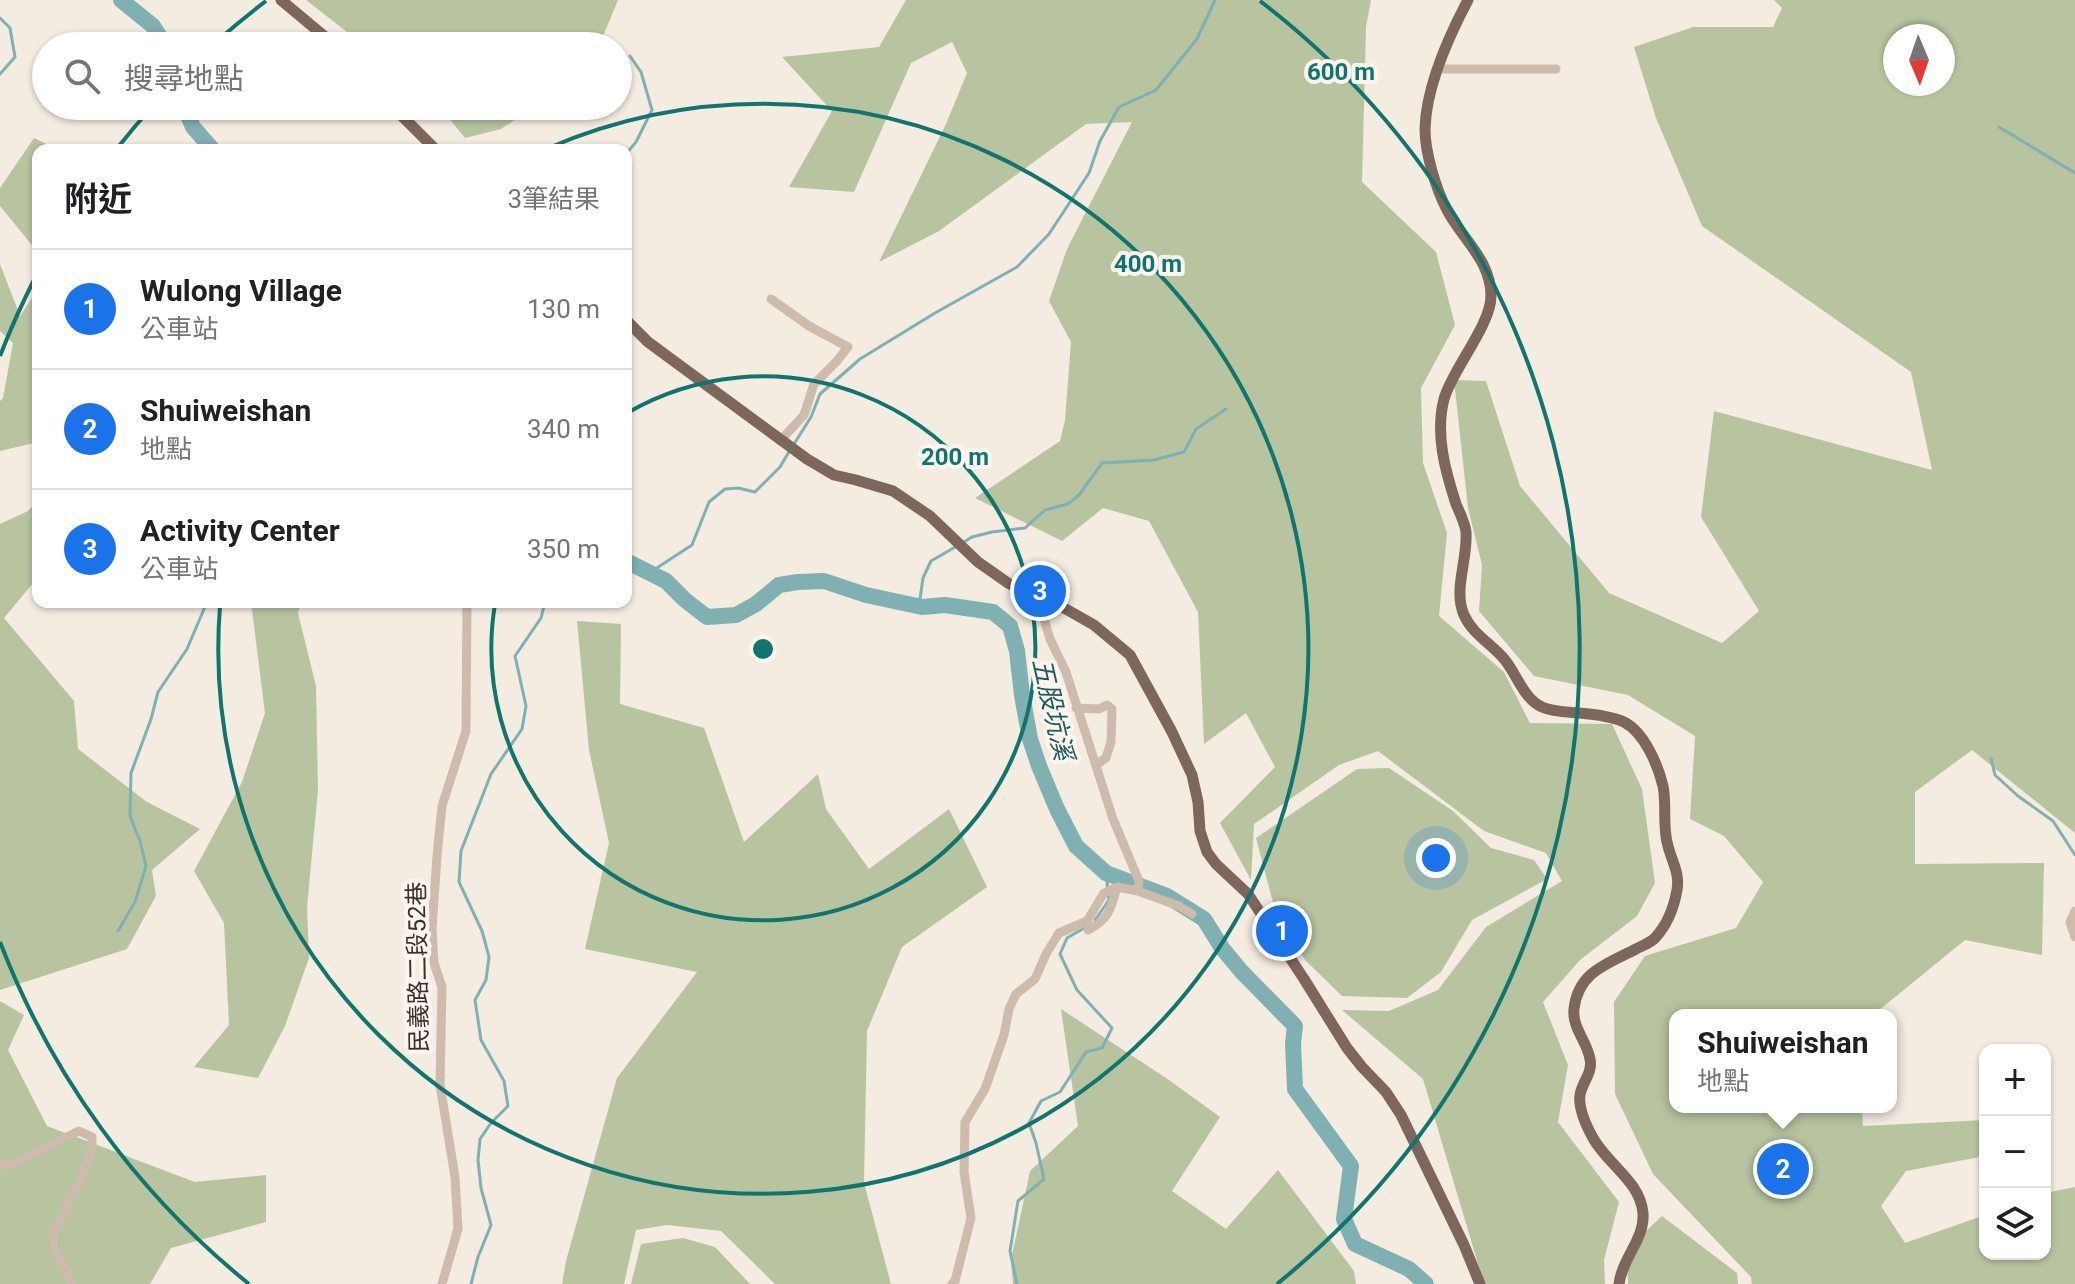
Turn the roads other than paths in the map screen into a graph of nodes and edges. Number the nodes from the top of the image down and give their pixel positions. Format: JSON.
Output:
{"nodes":[{"id":1,"x":281,"y":0,"type":"edge"},
{"id":2,"x":1468,"y":0,"type":"edge"},
{"id":3,"x":319,"y":32,"type":"edge"},
{"id":4,"x":1439,"y":69,"type":"junction"},
{"id":5,"x":1556,"y":69,"type":"dead end"},
{"id":6,"x":406,"y":120,"type":"edge"},
{"id":7,"x":430,"y":144,"type":"edge"},
{"id":8,"x":771,"y":299,"type":"dead end"},
{"id":9,"x":632,"y":326,"type":"edge"},
{"id":10,"x":787,"y":446,"type":"junction"},
{"id":11,"x":1038,"y":599,"type":"junction"},
{"id":12,"x":467,"y":608,"type":"edge"},
{"id":13,"x":1076,"y":708,"type":"junction"},
{"id":14,"x":1096,"y":765,"type":"junction"},
{"id":15,"x":1138,"y":886,"type":"junction"},
{"id":16,"x":1117,"y":887,"type":"junction"},
{"id":17,"x":2075,"y":911,"type":"edge"},
{"id":18,"x":1192,"y":914,"type":"dead end"},
{"id":19,"x":1088,"y":930,"type":"dead end"},
{"id":20,"x":2075,"y":937,"type":"edge"},
{"id":21,"x":0,"y":1165,"type":"edge"},
{"id":22,"x":71,"y":1284,"type":"edge"},
{"id":23,"x":442,"y":1284,"type":"edge"},
{"id":24,"x":952,"y":1284,"type":"edge"},
{"id":25,"x":1480,"y":1284,"type":"edge"},
{"id":26,"x":1619,"y":1284,"type":"edge"}],
"edges":[{"from":1,"to":3,"type":"main road"},
{"from":2,"to":4,"type":"main road"},
{"from":4,"to":5,"type":"street"},
{"from":4,"to":26,"type":"main road"},
{"from":6,"to":7,"type":"main road"},
{"from":8,"to":10,"type":"street"},
{"from":9,"to":10,"type":"main road"},
{"from":10,"to":11,"type":"main road"},
{"from":11,"to":13,"type":"street"},
{"from":11,"to":25,"type":"main road"},
{"from":12,"to":23,"type":"street","name":"民義路二段52巷"},
{"from":13,"to":14,"type":"street"},
{"from":13,"to":14,"type":"street"},
{"from":14,"to":15,"type":"street"},
{"from":15,"to":16,"type":"street"},
{"from":15,"to":18,"type":"street"},
{"from":16,"to":19,"type":"street"},
{"from":16,"to":24,"type":"street"},
{"from":17,"to":20,"type":"street"},
{"from":21,"to":22,"type":"street"}]}
